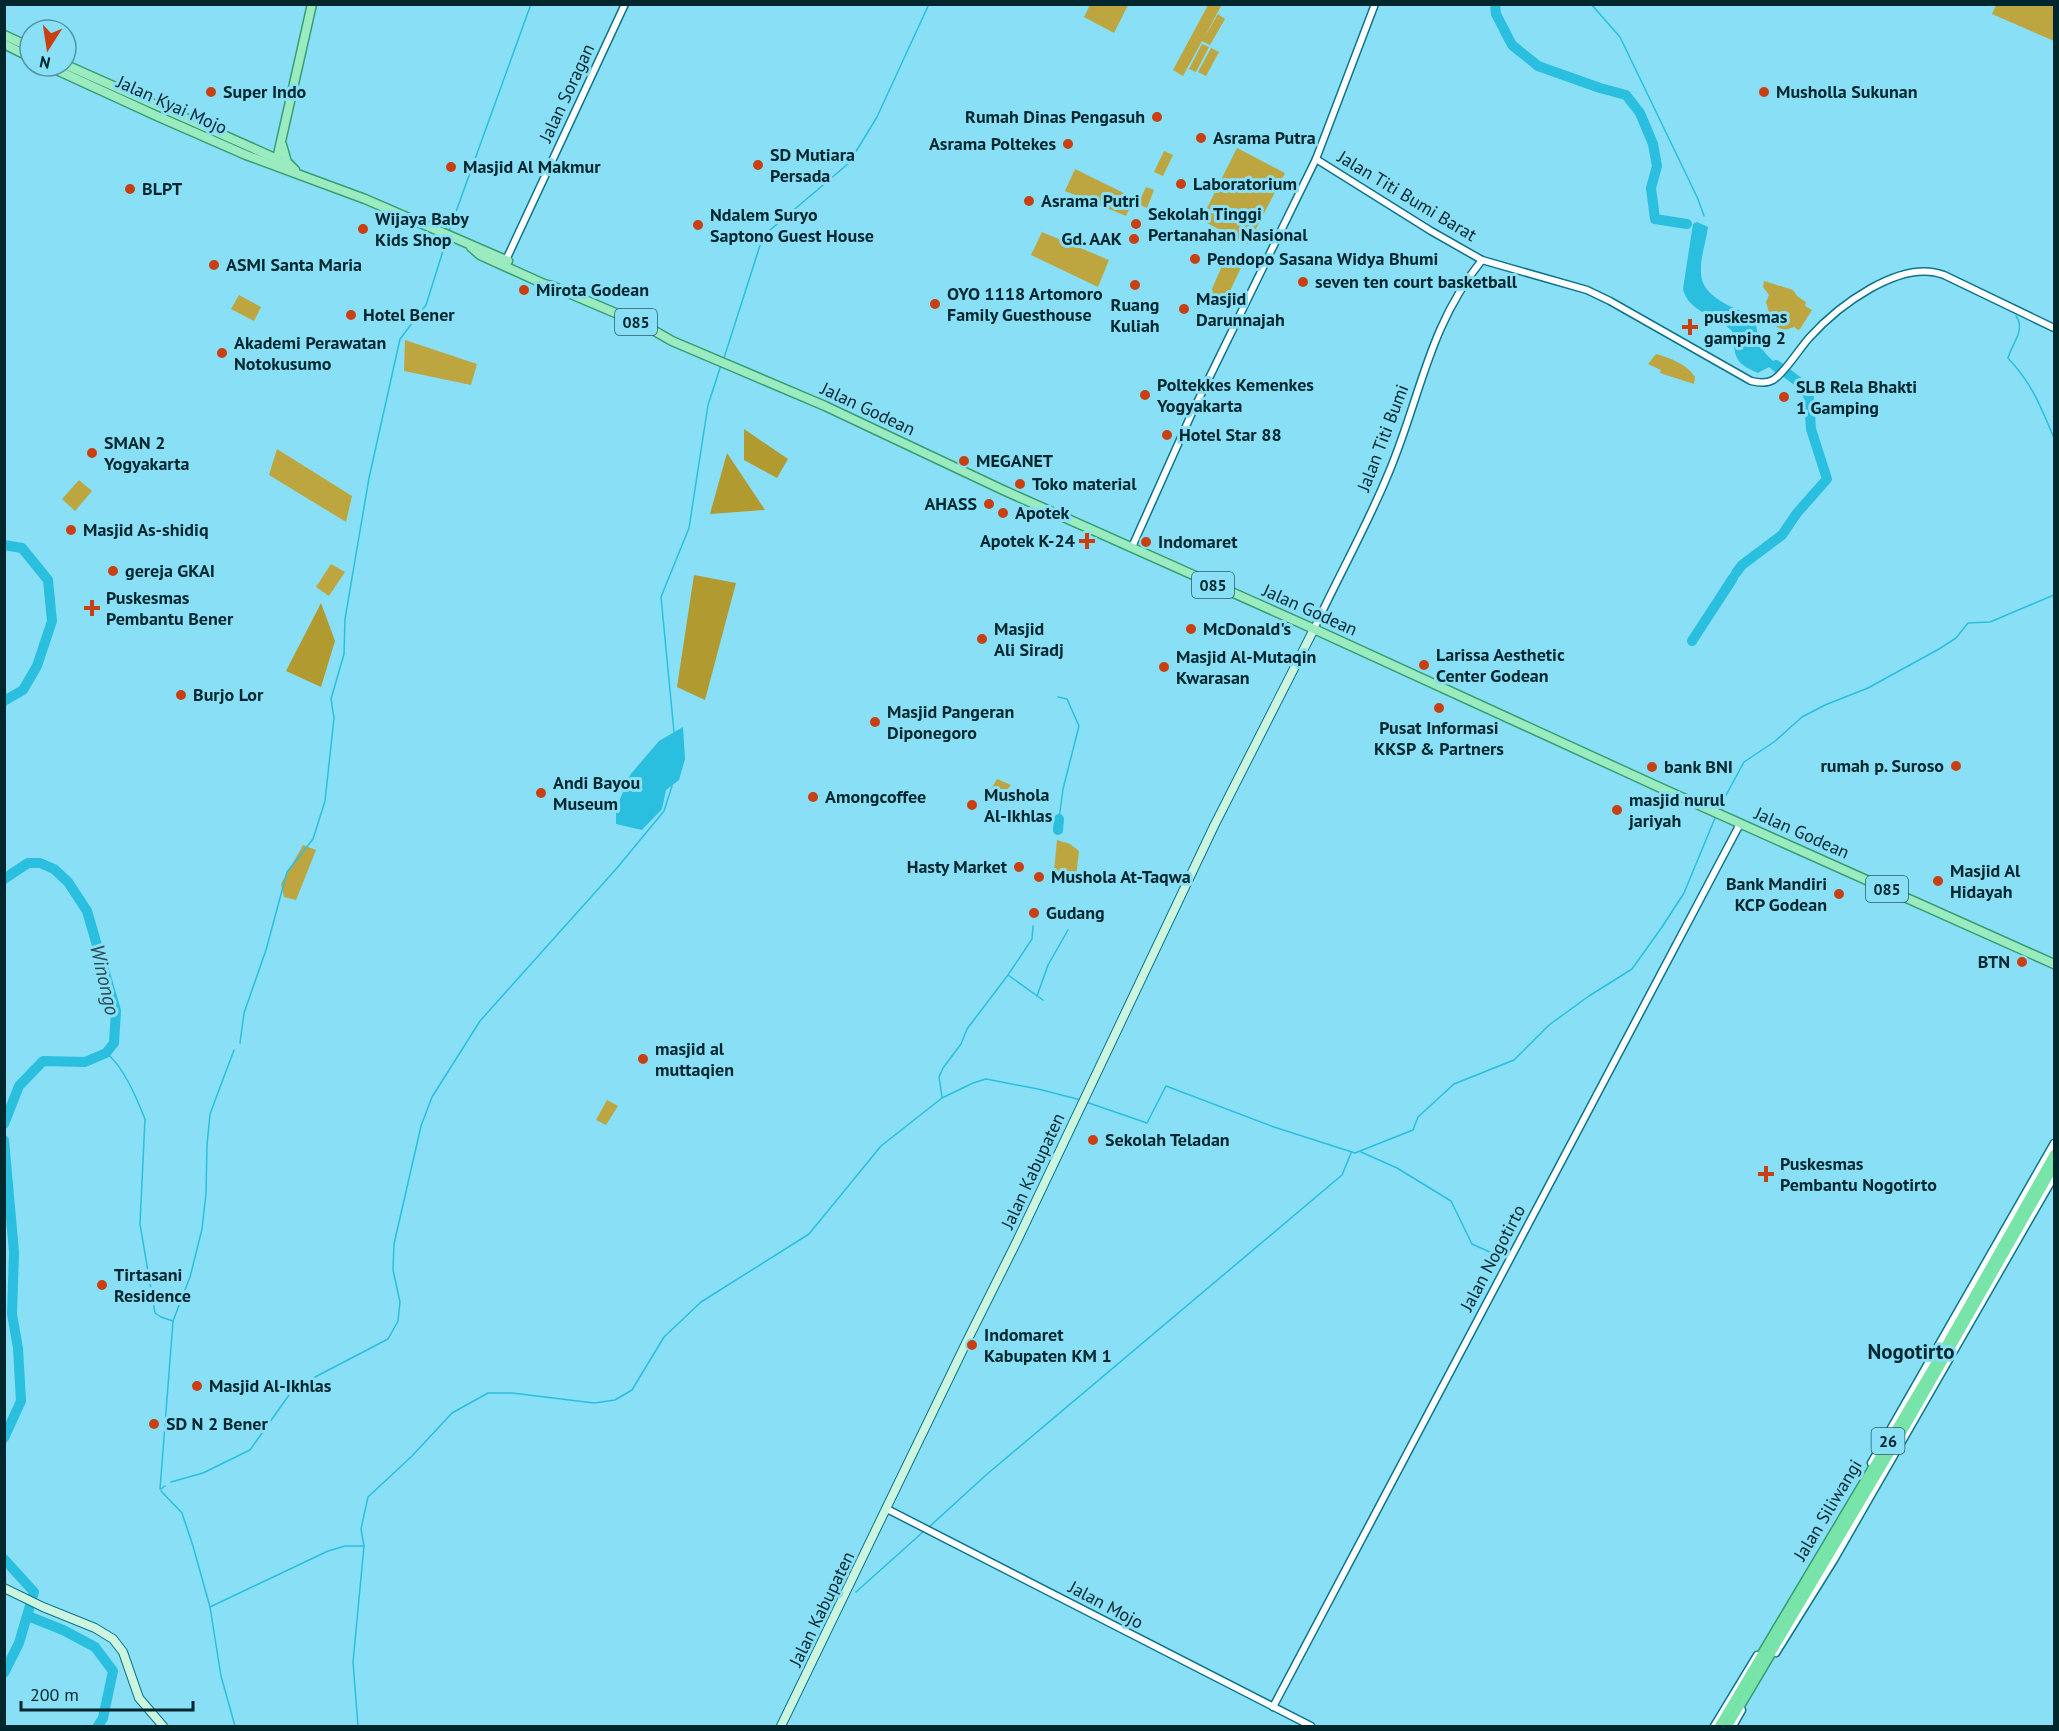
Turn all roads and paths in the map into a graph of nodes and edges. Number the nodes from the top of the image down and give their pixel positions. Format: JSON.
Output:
{"nodes":[{"id":1,"x":312,"y":4,"type":"edge"},
{"id":2,"x":625,"y":4,"type":"edge"},
{"id":3,"x":1375,"y":4,"type":"edge"},
{"id":4,"x":4,"y":35,"type":"edge"},
{"id":5,"x":18,"y":41,"type":"edge"},
{"id":6,"x":4,"y":45,"type":"edge"},
{"id":7,"x":18,"y":51,"type":"edge"},
{"id":8,"x":78,"y":70,"type":"edge"},
{"id":9,"x":74,"y":78,"type":"edge"},
{"id":10,"x":282,"y":135,"type":"junction"},
{"id":11,"x":255,"y":150,"type":"junction"},
{"id":12,"x":1316,"y":159,"type":"junction"},
{"id":13,"x":279,"y":165,"type":"junction"},
{"id":14,"x":301,"y":174,"type":"junction"},
{"id":15,"x":471,"y":247,"type":"junction"},
{"id":16,"x":506,"y":260,"type":"junction"},
{"id":17,"x":1482,"y":260,"type":"junction"},
{"id":18,"x":552,"y":286,"type":"junction"},
{"id":19,"x":2055,"y":328,"type":"edge"},
{"id":20,"x":1132,"y":547,"type":"junction"},
{"id":21,"x":1314,"y":629,"type":"junction"},
{"id":22,"x":1740,"y":824,"type":"junction"},
{"id":23,"x":2055,"y":964,"type":"edge"},
{"id":24,"x":2055,"y":1143,"type":"edge"},
{"id":25,"x":2055,"y":1154,"type":"edge"},
{"id":26,"x":2055,"y":1167,"type":"edge"},
{"id":27,"x":2055,"y":1177,"type":"edge"},
{"id":28,"x":1945,"y":1351,"type":"junction"},
{"id":29,"x":1906,"y":1419,"type":"junction"},
{"id":30,"x":887,"y":1509,"type":"junction"},
{"id":31,"x":1832,"y":1558,"type":"junction"},
{"id":32,"x":8,"y":1590,"type":"edge"},
{"id":33,"x":1273,"y":1707,"type":"junction"},
{"id":34,"x":163,"y":1726,"type":"edge"},
{"id":35,"x":781,"y":1726,"type":"edge"},
{"id":36,"x":1311,"y":1726,"type":"edge"},
{"id":37,"x":1714,"y":1726,"type":"edge"},
{"id":38,"x":1719,"y":1726,"type":"edge"},
{"id":39,"x":1728,"y":1726,"type":"edge"},
{"id":40,"x":1733,"y":1726,"type":"edge"}],
"edges":[{"from":1,"to":10,"type":"main road"},
{"from":2,"to":16,"type":"street","name":"Jalan Soragan"},
{"from":3,"to":12,"type":"street"},
{"from":4,"to":5,"type":"main road"},
{"from":6,"to":7,"type":"main road"},
{"from":8,"to":11,"type":"main road","name":"Jalan Kyai Mojo"},
{"from":9,"to":13,"type":"main road","name":"Jalan Kyai Mojo"},
{"from":10,"to":11,"type":"main road"},
{"from":10,"to":13,"type":"main road"},
{"from":10,"to":14,"type":"main road"},
{"from":11,"to":13,"type":"main road","name":"Jalan Kyai Mojo"},
{"from":12,"to":17,"type":"street","name":"Jalan Titi Bumi Barat"},
{"from":12,"to":20,"type":"street"},
{"from":13,"to":14,"type":"main road","name":"Jalan Kyai Mojo"},
{"from":14,"to":15,"type":"main road","name":"Jalan Kyai Mojo","number":"085"},
{"from":15,"to":16,"type":"main road","name":"Jalan Godean"},
{"from":15,"to":18,"type":"main road","name":"Jalan Godean","number":"085"},
{"from":16,"to":18,"type":"main road","name":"Jalan Godean"},
{"from":17,"to":19,"type":"street","name":"Jalan Titi Bumi Barat"},
{"from":17,"to":21,"type":"street","name":"Jalan Titi Bumi"},
{"from":18,"to":20,"type":"main road","name":"Jalan Godean","number":"085"},
{"from":20,"to":21,"type":"main road","name":"Jalan Godean","number":"085"},
{"from":21,"to":22,"type":"main road","name":"Jalan Godean","number":"085"},
{"from":21,"to":30,"type":"main road","name":"Jalan Kabupaten"},
{"from":22,"to":23,"type":"main road","name":"Jalan Godean","number":"085"},
{"from":22,"to":33,"type":"street","name":"Jalan Nogotirto"},
{"from":24,"to":29,"type":"street"},
{"from":25,"to":28,"type":"highway","name":"Jalan Siliwangi","number":"26"},
{"from":26,"to":28,"type":"highway","name":"Jalan Siliwangi","number":"26"},
{"from":27,"to":29,"type":"street"},
{"from":28,"to":29,"type":"highway","name":"Jalan Siliwangi","number":"26"},
{"from":29,"to":31,"type":"highway","name":"Jalan Siliwangi","number":"26"},
{"from":29,"to":37,"type":"street"},
{"from":29,"to":38,"type":"highway","name":"Jalan Siliwangi","number":"26"},
{"from":30,"to":33,"type":"street","name":"Jalan Mojo"},
{"from":30,"to":35,"type":"main road","name":"Jalan Kabupaten"},
{"from":31,"to":39,"type":"highway","name":"Jalan Siliwangi","number":"26"},
{"from":31,"to":40,"type":"street"},
{"from":32,"to":34,"type":"main road"},
{"from":33,"to":36,"type":"street","name":"Jalan Mojo"}]}
